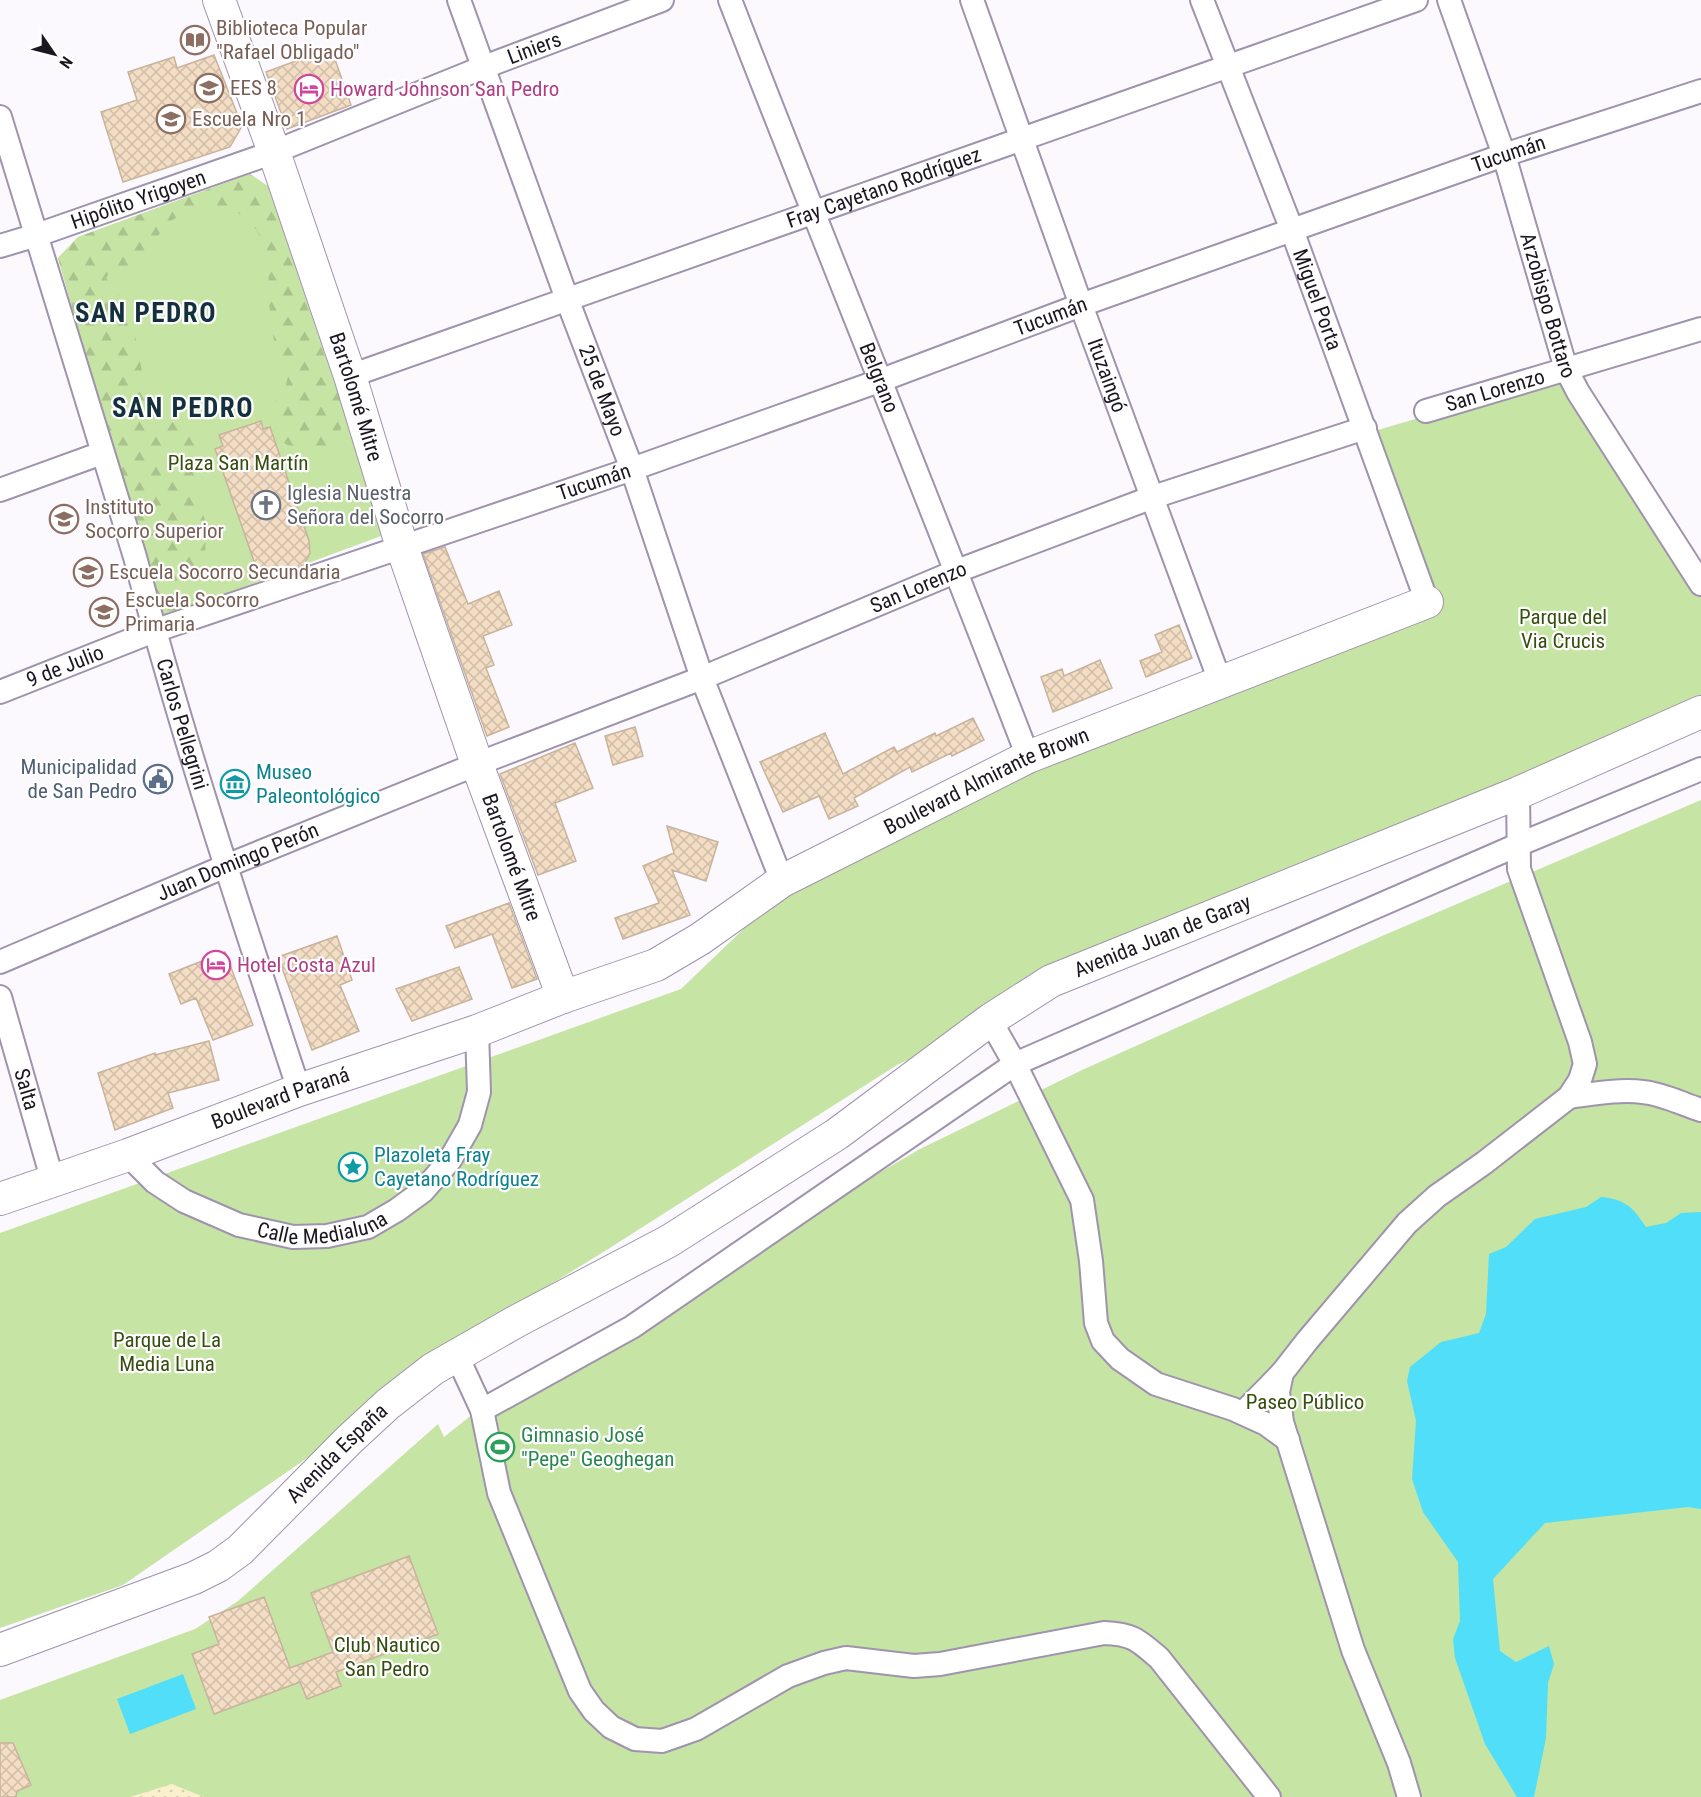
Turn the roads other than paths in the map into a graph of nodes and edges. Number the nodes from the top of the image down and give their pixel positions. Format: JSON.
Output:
{"nodes":[{"id":1,"x":219,"y":0,"type":"edge"},
{"id":2,"x":459,"y":0,"type":"edge"},
{"id":3,"x":662,"y":0,"type":"edge"},
{"id":4,"x":730,"y":0,"type":"edge"},
{"id":5,"x":972,"y":0,"type":"edge"},
{"id":6,"x":1202,"y":0,"type":"edge"},
{"id":7,"x":1416,"y":0,"type":"edge"},
{"id":8,"x":1449,"y":0,"type":"edge"},
{"id":9,"x":484,"y":67,"type":"junction"},
{"id":10,"x":1227,"y":67,"type":"junction"},
{"id":11,"x":1701,"y":91,"type":"edge"},
{"id":12,"x":0,"y":117,"type":"edge"},
{"id":13,"x":1022,"y":140,"type":"junction"},
{"id":14,"x":274,"y":152,"type":"junction"},
{"id":15,"x":1504,"y":155,"type":"junction"},
{"id":16,"x":813,"y":213,"type":"junction"},
{"id":17,"x":1292,"y":230,"type":"junction"},
{"id":18,"x":37,"y":235,"type":"junction"},
{"id":19,"x":0,"y":246,"type":"edge"},
{"id":20,"x":567,"y":299,"type":"junction"},
{"id":21,"x":1081,"y":305,"type":"junction"},
{"id":22,"x":1701,"y":329,"type":"edge"},
{"id":23,"x":1566,"y":369,"type":"junction"},
{"id":24,"x":350,"y":376,"type":"junction"},
{"id":25,"x":879,"y":381,"type":"junction"},
{"id":26,"x":1426,"y":411,"type":"dead end"},
{"id":27,"x":1365,"y":428,"type":"junction"},
{"id":28,"x":102,"y":453,"type":"junction"},
{"id":29,"x":632,"y":469,"type":"junction"},
{"id":30,"x":0,"y":490,"type":"edge"},
{"id":31,"x":1153,"y":497,"type":"junction"},
{"id":32,"x":402,"y":547,"type":"junction"},
{"id":33,"x":957,"y":571,"type":"junction"},
{"id":34,"x":1701,"y":584,"type":"edge"},
{"id":35,"x":1427,"y":602,"type":"joint"},
{"id":36,"x":154,"y":631,"type":"junction"},
{"id":37,"x":702,"y":678,"type":"junction"},
{"id":38,"x":1221,"y":684,"type":"junction"},
{"id":39,"x":0,"y":692,"type":"edge"},
{"id":40,"x":1701,"y":712,"type":"edge"},
{"id":41,"x":1028,"y":757,"type":"junction"},
{"id":42,"x":477,"y":764,"type":"junction"},
{"id":43,"x":1701,"y":770,"type":"edge"},
{"id":44,"x":1518,"y":793,"type":"junction"},
{"id":45,"x":1520,"y":844,"type":"junction"},
{"id":46,"x":226,"y":866,"type":"junction"},
{"id":47,"x":782,"y":880,"type":"junction"},
{"id":48,"x":0,"y":962,"type":"edge"},
{"id":49,"x":0,"y":997,"type":"edge"},
{"id":50,"x":563,"y":997,"type":"junction"},
{"id":51,"x":990,"y":1020,"type":"junction"},
{"id":52,"x":477,"y":1031,"type":"junction"},
{"id":53,"x":1015,"y":1064,"type":"junction"},
{"id":54,"x":299,"y":1090,"type":"junction"},
{"id":55,"x":1569,"y":1097,"type":"junction"},
{"id":56,"x":1701,"y":1110,"type":"edge"},
{"id":57,"x":128,"y":1155,"type":"junction"},
{"id":58,"x":53,"y":1182,"type":"junction"},
{"id":59,"x":0,"y":1199,"type":"edge"},
{"id":60,"x":669,"y":1241,"type":"joint"},
{"id":61,"x":457,"y":1356,"type":"junction"},
{"id":62,"x":1282,"y":1373,"type":"junction"},
{"id":63,"x":482,"y":1410,"type":"junction"},
{"id":64,"x":1243,"y":1413,"type":"junction"},
{"id":65,"x":1288,"y":1440,"type":"junction"},
{"id":66,"x":0,"y":1650,"type":"edge"},
{"id":67,"x":1269,"y":1797,"type":"edge"},
{"id":68,"x":1409,"y":1797,"type":"edge"}],
"edges":[{"from":1,"to":14,"type":"main road","name":"Bartolomé Mitre"},
{"from":2,"to":9,"type":"street","name":"25 de Mayo"},
{"from":3,"to":9,"type":"street","name":"Liniers"},
{"from":4,"to":16,"type":"street","name":"Belgrano"},
{"from":5,"to":13,"type":"street","name":"Ituzaingó"},
{"from":6,"to":10,"type":"street","name":"Miguel Porta"},
{"from":7,"to":10,"type":"street","name":"Fray Cayetano Rodríguez"},
{"from":8,"to":15,"type":"street","name":"Arzobispo Bottaro"},
{"from":9,"to":14,"type":"street","name":"Liniers"},
{"from":9,"to":20,"type":"street","name":"25 de Mayo"},
{"from":10,"to":13,"type":"street","name":"Fray Cayetano Rodríguez"},
{"from":10,"to":17,"type":"street","name":"Miguel Porta"},
{"from":11,"to":15,"type":"street","name":"Tucumán"},
{"from":12,"to":18,"type":"street","name":"Carlos Pellegrini"},
{"from":13,"to":16,"type":"street","name":"Fray Cayetano Rodríguez"},
{"from":13,"to":21,"type":"street","name":"Ituzaingó"},
{"from":14,"to":18,"type":"street","name":"Hipólito Yrigoyen"},
{"from":14,"to":24,"type":"main road","name":"Bartolomé Mitre"},
{"from":15,"to":17,"type":"street","name":"Tucumán"},
{"from":15,"to":23,"type":"street","name":"Arzobispo Bottaro"},
{"from":16,"to":20,"type":"street","name":"Fray Cayetano Rodríguez"},
{"from":16,"to":25,"type":"street","name":"Belgrano"},
{"from":17,"to":21,"type":"street","name":"Tucumán"},
{"from":17,"to":27,"type":"street","name":"Miguel Porta"},
{"from":18,"to":19,"type":"street","name":"Hipólito Yrigoyen"},
{"from":18,"to":28,"type":"street","name":"Carlos Pellegrini"},
{"from":20,"to":24,"type":"street","name":"Fray Cayetano Rodríguez"},
{"from":20,"to":29,"type":"street","name":"25 de Mayo"},
{"from":21,"to":25,"type":"street","name":"Tucumán"},
{"from":21,"to":31,"type":"street","name":"Ituzaingó"},
{"from":22,"to":23,"type":"street","name":"San Lorenzo"},
{"from":23,"to":26,"type":"street","name":"San Lorenzo"},
{"from":23,"to":34,"type":"street","name":"Arzobispo Bottaro"},
{"from":24,"to":32,"type":"main road","name":"Bartolomé Mitre"},
{"from":25,"to":29,"type":"street","name":"Tucumán"},
{"from":25,"to":33,"type":"street","name":"Belgrano"},
{"from":27,"to":31,"type":"street","name":"San Lorenzo"},
{"from":27,"to":35,"type":"street","name":"Miguel Porta"},
{"from":28,"to":30,"type":"street"},
{"from":28,"to":36,"type":"street","name":"Carlos Pellegrini"},
{"from":29,"to":32,"type":"street","name":"Tucumán"},
{"from":29,"to":37,"type":"street","name":"25 de Mayo"},
{"from":31,"to":33,"type":"street","name":"San Lorenzo"},
{"from":31,"to":38,"type":"street","name":"Ituzaingó"},
{"from":32,"to":36,"type":"street","name":"9 de Julio"},
{"from":32,"to":42,"type":"main road","name":"Bartolomé Mitre"},
{"from":33,"to":37,"type":"street","name":"San Lorenzo"},
{"from":33,"to":41,"type":"street","name":"Belgrano"},
{"from":35,"to":38,"type":"main road","name":"Boulevard Almirante Brown"},
{"from":36,"to":39,"type":"street","name":"9 de Julio"},
{"from":36,"to":46,"type":"street","name":"Carlos Pellegrini"},
{"from":37,"to":42,"type":"street","name":"San Lorenzo"},
{"from":37,"to":47,"type":"street","name":"25 de Mayo"},
{"from":38,"to":41,"type":"main road","name":"Boulevard Almirante Brown"},
{"from":40,"to":44,"type":"main road","name":"Avenida Juan de Garay"},
{"from":41,"to":47,"type":"main road","name":"Boulevard Almirante Brown"},
{"from":42,"to":46,"type":"street","name":"Juan Domingo Perón"},
{"from":42,"to":50,"type":"main road","name":"Bartolomé Mitre"},
{"from":43,"to":45,"type":"street"},
{"from":44,"to":45,"type":"street"},
{"from":44,"to":51,"type":"main road","name":"Avenida Juan de Garay"},
{"from":45,"to":53,"type":"street"},
{"from":45,"to":55,"type":"street"},
{"from":46,"to":48,"type":"street","name":"Juan Domingo Perón"},
{"from":46,"to":54,"type":"street","name":"Carlos Pellegrini"},
{"from":47,"to":50,"type":"main road","name":"Boulevard Almirante Brown"},
{"from":49,"to":58,"type":"street","name":"Salta"},
{"from":50,"to":52,"type":"main road","name":"Boulevard Paraná"},
{"from":51,"to":53,"type":"street"},
{"from":51,"to":60,"type":"main road","name":"Avenida Juan de Garay"},
{"from":52,"to":54,"type":"main road","name":"Boulevard Paraná"},
{"from":52,"to":57,"type":"street","name":"Calle Medialuna"},
{"from":53,"to":63,"type":"street"},
{"from":53,"to":64,"type":"street"},
{"from":54,"to":57,"type":"main road","name":"Boulevard Paraná"},
{"from":55,"to":56,"type":"street"},
{"from":55,"to":62,"type":"street"},
{"from":57,"to":58,"type":"main road","name":"Boulevard Paraná"},
{"from":58,"to":59,"type":"main road","name":"Boulevard Paraná"},
{"from":60,"to":61,"type":"main road","name":"Avenida España"},
{"from":61,"to":63,"type":"street"},
{"from":61,"to":66,"type":"main road","name":"Avenida España"},
{"from":62,"to":64,"type":"street"},
{"from":62,"to":65,"type":"street"},
{"from":63,"to":67,"type":"street"},
{"from":64,"to":65,"type":"street"},
{"from":65,"to":68,"type":"street"}]}
